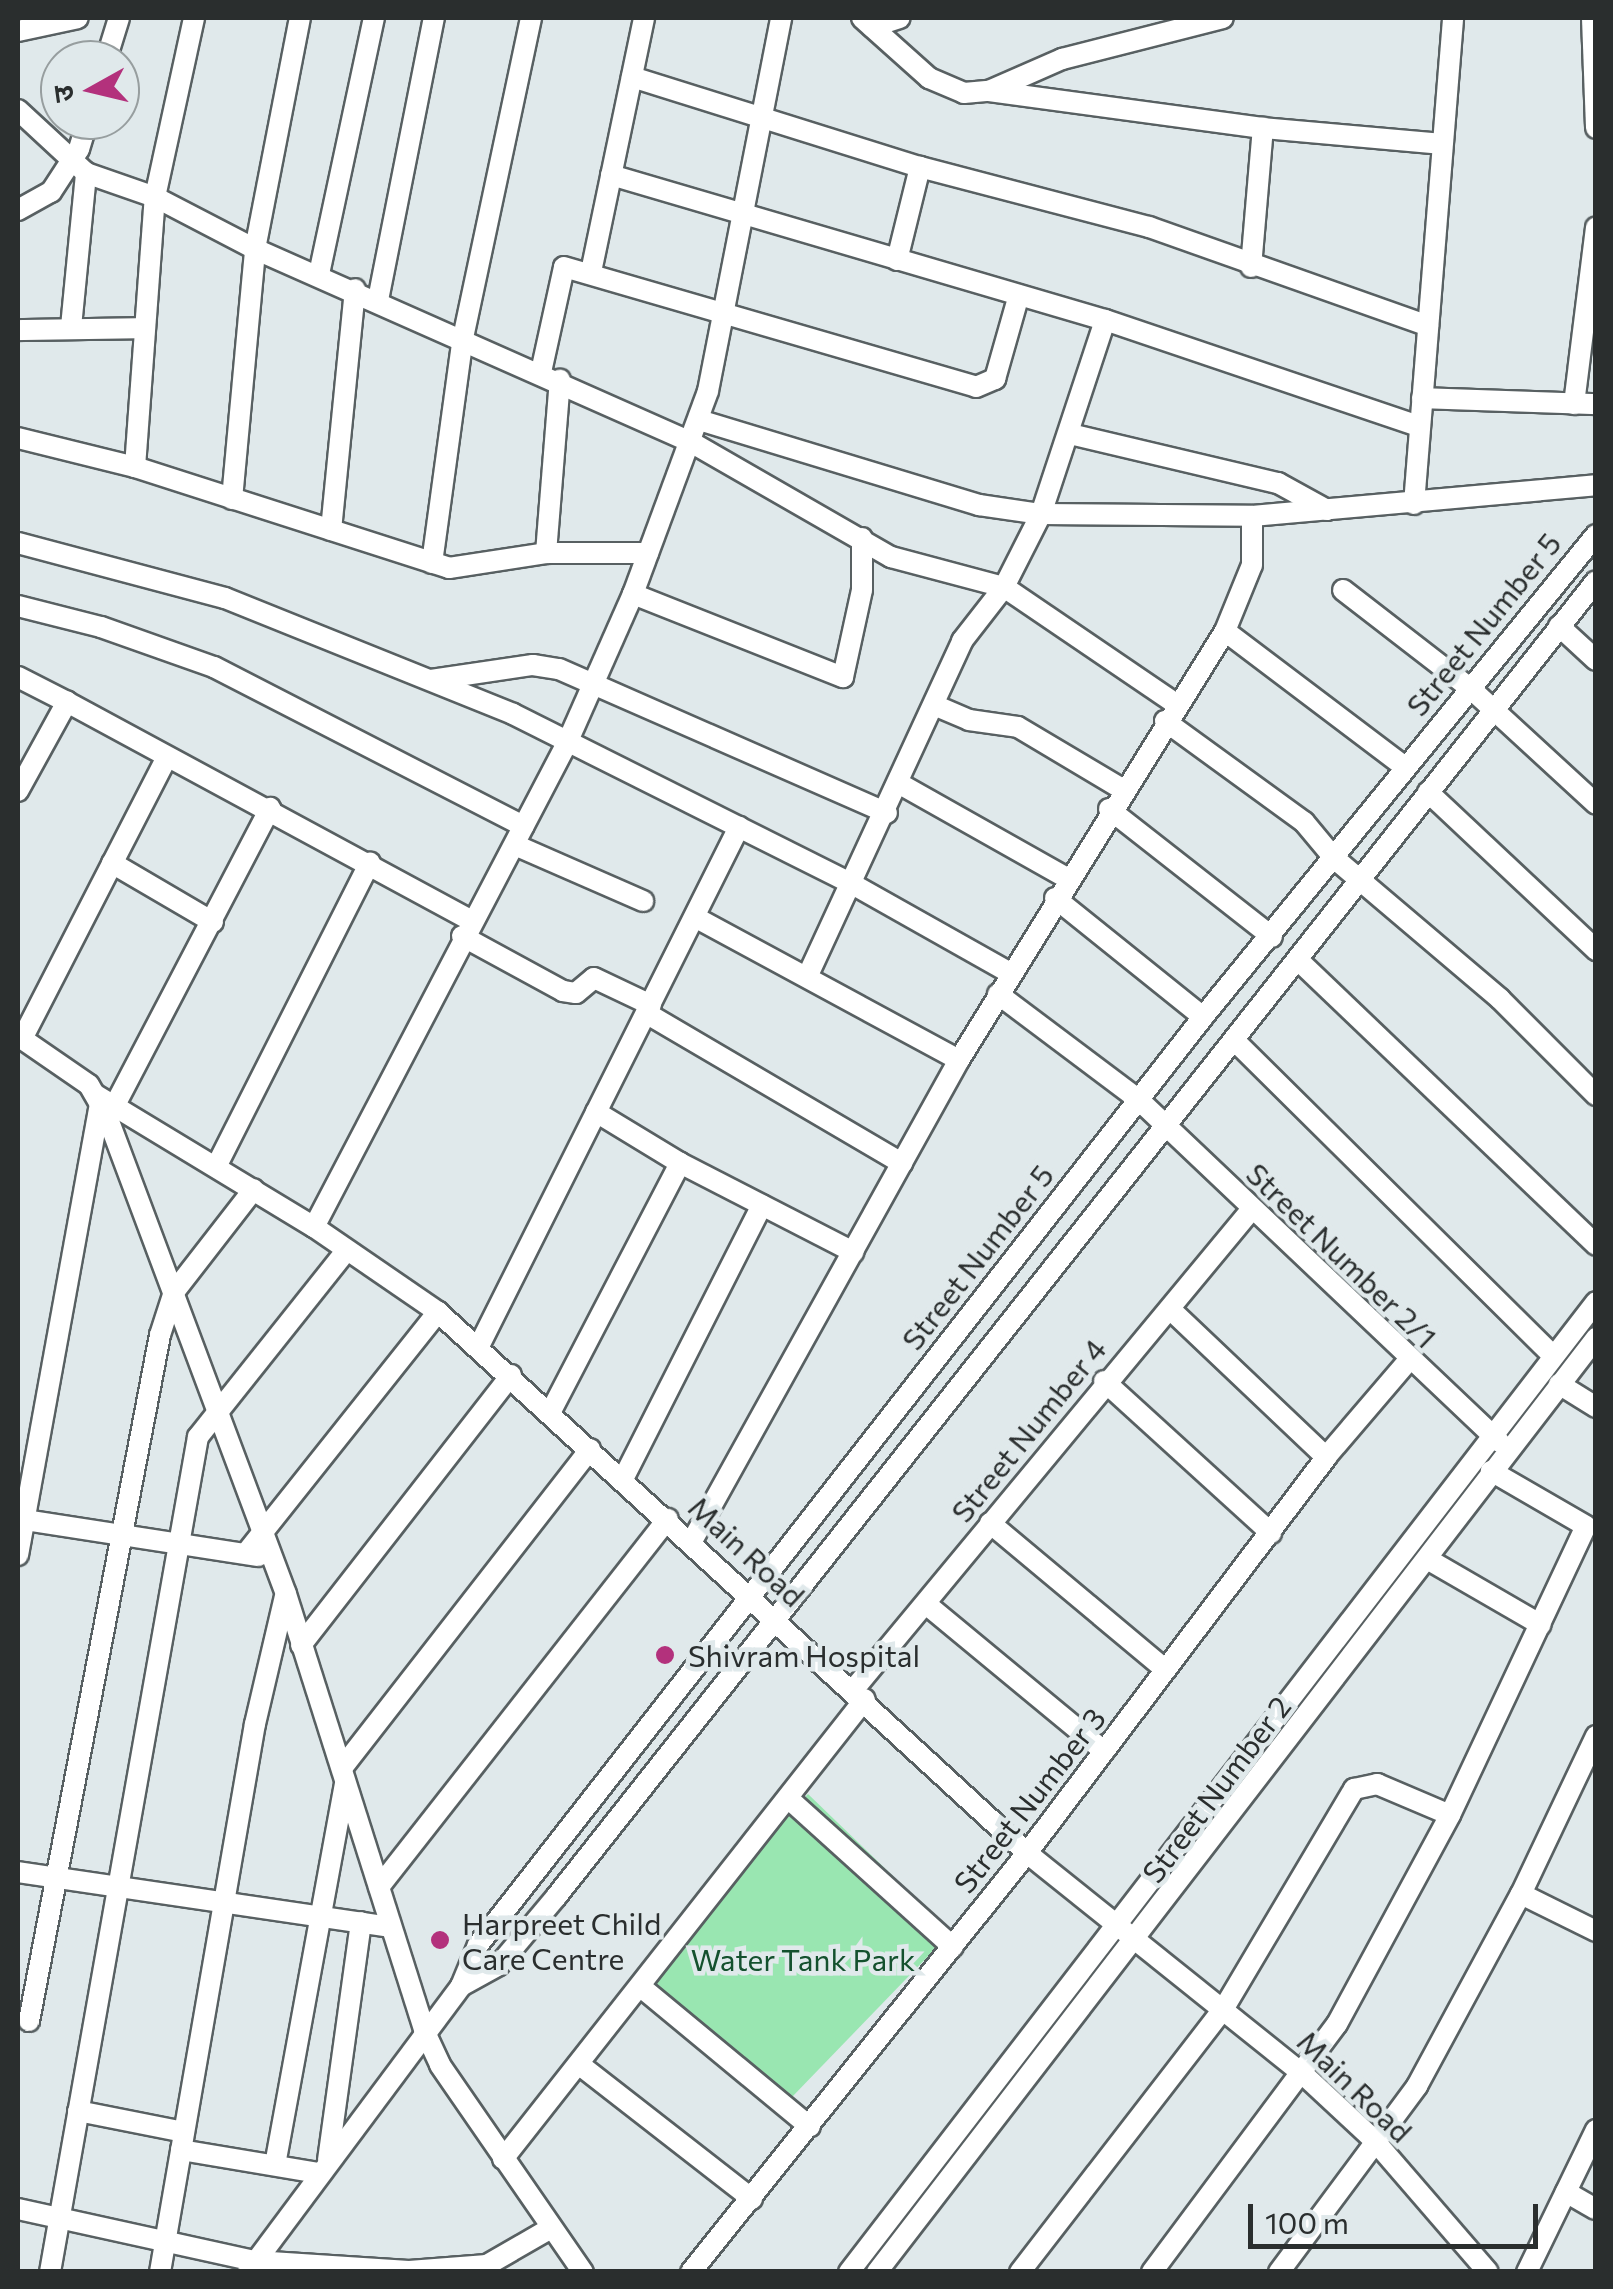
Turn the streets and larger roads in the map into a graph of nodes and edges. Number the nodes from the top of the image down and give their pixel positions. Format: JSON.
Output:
{"nodes":[{"id":1,"x":78,"y":18,"type":"edge"},
{"id":2,"x":194,"y":18,"type":"edge"},
{"id":3,"x":300,"y":18,"type":"edge"},
{"id":4,"x":374,"y":18,"type":"edge"},
{"id":5,"x":434,"y":18,"type":"edge"},
{"id":6,"x":531,"y":18,"type":"edge"},
{"id":7,"x":644,"y":18,"type":"edge"},
{"id":8,"x":781,"y":18,"type":"edge"},
{"id":9,"x":900,"y":18,"type":"edge"},
{"id":10,"x":1224,"y":18,"type":"edge"},
{"id":11,"x":1454,"y":18,"type":"edge"},
{"id":12,"x":1592,"y":18,"type":"edge"},
{"id":13,"x":867,"y":22,"type":"edge"},
{"id":14,"x":18,"y":31,"type":"edge"},
{"id":15,"x":1594,"y":73,"type":"edge"},
{"id":16,"x":632,"y":76,"type":"junction"},
{"id":17,"x":989,"y":91,"type":"junction"},
{"id":18,"x":18,"y":110,"type":"edge"},
{"id":19,"x":759,"y":117,"type":"junction"},
{"id":20,"x":1263,"y":128,"type":"junction"},
{"id":21,"x":1596,"y":128,"type":"edge"},
{"id":22,"x":84,"y":140,"type":"edge"},
{"id":23,"x":1441,"y":144,"type":"junction"},
{"id":24,"x":920,"y":167,"type":"junction"},
{"id":25,"x":79,"y":168,"type":"junction"},
{"id":26,"x":612,"y":174,"type":"junction"},
{"id":27,"x":155,"y":198,"type":"junction"},
{"id":28,"x":18,"y":210,"type":"edge"},
{"id":29,"x":742,"y":214,"type":"junction"},
{"id":30,"x":1596,"y":227,"type":"edge"},
{"id":31,"x":254,"y":250,"type":"junction"},
{"id":32,"x":1595,"y":251,"type":"edge"},
{"id":33,"x":897,"y":260,"type":"junction"},
{"id":34,"x":1252,"y":266,"type":"junction"},
{"id":35,"x":591,"y":272,"type":"junction"},
{"id":36,"x":319,"y":274,"type":"junction"},
{"id":37,"x":354,"y":289,"type":"junction"},
{"id":38,"x":1019,"y":295,"type":"junction"},
{"id":39,"x":378,"y":300,"type":"junction"},
{"id":40,"x":724,"y":314,"type":"junction"},
{"id":41,"x":1105,"y":320,"type":"junction"},
{"id":42,"x":1428,"y":326,"type":"junction"},
{"id":43,"x":71,"y":328,"type":"junction"},
{"id":44,"x":143,"y":328,"type":"junction"},
{"id":45,"x":18,"y":330,"type":"edge"},
{"id":46,"x":463,"y":338,"type":"junction"},
{"id":47,"x":1588,"y":353,"type":"edge"},
{"id":48,"x":551,"y":376,"type":"junction"},
{"id":49,"x":1422,"y":398,"type":"junction"},
{"id":50,"x":1585,"y":404,"type":"edge"},
{"id":51,"x":699,"y":420,"type":"junction"},
{"id":52,"x":1419,"y":426,"type":"junction"},
{"id":53,"x":1070,"y":434,"type":"junction"},
{"id":54,"x":18,"y":438,"type":"edge"},
{"id":55,"x":689,"y":441,"type":"junction"},
{"id":56,"x":135,"y":467,"type":"junction"},
{"id":57,"x":1596,"y":485,"type":"edge"},
{"id":58,"x":232,"y":499,"type":"junction"},
{"id":59,"x":1414,"y":504,"type":"junction"},
{"id":60,"x":1328,"y":510,"type":"junction"},
{"id":61,"x":1041,"y":514,"type":"junction"},
{"id":62,"x":1252,"y":516,"type":"junction"},
{"id":63,"x":331,"y":530,"type":"junction"},
{"id":64,"x":1596,"y":534,"type":"edge"},
{"id":65,"x":862,"y":538,"type":"junction"},
{"id":66,"x":18,"y":543,"type":"edge"},
{"id":67,"x":546,"y":553,"type":"junction"},
{"id":68,"x":648,"y":553,"type":"junction"},
{"id":69,"x":432,"y":563,"type":"junction"},
{"id":70,"x":1596,"y":581,"type":"edge"},
{"id":71,"x":1004,"y":586,"type":"junction"},
{"id":72,"x":1343,"y":590,"type":"dead end"},
{"id":73,"x":633,"y":594,"type":"junction"},
{"id":74,"x":18,"y":606,"type":"edge"},
{"id":75,"x":1559,"y":626,"type":"junction"},
{"id":76,"x":1225,"y":631,"type":"junction"},
{"id":77,"x":1596,"y":660,"type":"edge"},
{"id":78,"x":18,"y":676,"type":"edge"},
{"id":79,"x":431,"y":680,"type":"junction"},
{"id":80,"x":595,"y":686,"type":"junction"},
{"id":81,"x":1470,"y":688,"type":"junction"},
{"id":82,"x":67,"y":702,"type":"junction"},
{"id":83,"x":934,"y":706,"type":"junction"},
{"id":84,"x":1492,"y":710,"type":"junction"},
{"id":85,"x":1170,"y":712,"type":"junction"},
{"id":86,"x":567,"y":743,"type":"junction"},
{"id":87,"x":166,"y":758,"type":"junction"},
{"id":88,"x":1405,"y":767,"type":"junction"},
{"id":89,"x":900,"y":784,"type":"junction"},
{"id":90,"x":1122,"y":788,"type":"junction"},
{"id":91,"x":18,"y":790,"type":"edge"},
{"id":92,"x":1428,"y":792,"type":"junction"},
{"id":93,"x":1596,"y":804,"type":"edge"},
{"id":94,"x":270,"y":808,"type":"junction"},
{"id":95,"x":1109,"y":809,"type":"junction"},
{"id":96,"x":887,"y":812,"type":"junction"},
{"id":97,"x":739,"y":827,"type":"junction"},
{"id":98,"x":519,"y":835,"type":"junction"},
{"id":99,"x":1334,"y":858,"type":"junction"},
{"id":100,"x":370,"y":862,"type":"junction"},
{"id":101,"x":112,"y":863,"type":"junction"},
{"id":102,"x":1067,"y":878,"type":"junction"},
{"id":103,"x":1360,"y":880,"type":"junction"},
{"id":104,"x":854,"y":885,"type":"junction"},
{"id":105,"x":1054,"y":898,"type":"junction"},
{"id":106,"x":643,"y":901,"type":"dead end"},
{"id":107,"x":695,"y":916,"type":"junction"},
{"id":108,"x":212,"y":922,"type":"junction"},
{"id":109,"x":466,"y":928,"type":"junction"},
{"id":110,"x":1272,"y":937,"type":"junction"},
{"id":111,"x":1596,"y":950,"type":"edge"},
{"id":112,"x":1298,"y":961,"type":"junction"},
{"id":113,"x":1010,"y":972,"type":"junction"},
{"id":114,"x":808,"y":975,"type":"junction"},
{"id":115,"x":998,"y":994,"type":"junction"},
{"id":116,"x":648,"y":1009,"type":"junction"},
{"id":117,"x":1203,"y":1018,"type":"junction"},
{"id":118,"x":20,"y":1037,"type":"edge"},
{"id":119,"x":1234,"y":1040,"type":"junction"},
{"id":120,"x":959,"y":1060,"type":"junction"},
{"id":121,"x":1596,"y":1095,"type":"edge"},
{"id":122,"x":104,"y":1100,"type":"junction"},
{"id":123,"x":1138,"y":1100,"type":"junction"},
{"id":124,"x":596,"y":1112,"type":"junction"},
{"id":125,"x":1165,"y":1127,"type":"junction"},
{"id":126,"x":680,"y":1163,"type":"junction"},
{"id":127,"x":902,"y":1163,"type":"junction"},
{"id":128,"x":217,"y":1165,"type":"junction"},
{"id":129,"x":254,"y":1189,"type":"junction"},
{"id":130,"x":762,"y":1205,"type":"junction"},
{"id":131,"x":1251,"y":1210,"type":"junction"},
{"id":132,"x":314,"y":1227,"type":"junction"},
{"id":133,"x":1596,"y":1245,"type":"edge"},
{"id":134,"x":346,"y":1251,"type":"junction"},
{"id":135,"x":853,"y":1252,"type":"junction"},
{"id":136,"x":174,"y":1292,"type":"junction"},
{"id":137,"x":1596,"y":1302,"type":"edge"},
{"id":138,"x":1170,"y":1309,"type":"junction"},
{"id":139,"x":438,"y":1312,"type":"junction"},
{"id":140,"x":1596,"y":1338,"type":"edge"},
{"id":141,"x":478,"y":1348,"type":"junction"},
{"id":142,"x":1553,"y":1356,"type":"junction"},
{"id":143,"x":1408,"y":1361,"type":"junction"},
{"id":144,"x":512,"y":1375,"type":"junction"},
{"id":145,"x":1104,"y":1381,"type":"junction"},
{"id":146,"x":1560,"y":1384,"type":"junction"},
{"id":147,"x":1596,"y":1407,"type":"edge"},
{"id":148,"x":218,"y":1411,"type":"junction"},
{"id":149,"x":550,"y":1413,"type":"junction"},
{"id":150,"x":1491,"y":1436,"type":"junction"},
{"id":151,"x":1509,"y":1448,"type":"junction"},
{"id":152,"x":590,"y":1449,"type":"junction"},
{"id":153,"x":1326,"y":1457,"type":"junction"},
{"id":154,"x":1491,"y":1471,"type":"junction"},
{"id":155,"x":623,"y":1478,"type":"junction"},
{"id":156,"x":668,"y":1518,"type":"junction"},
{"id":157,"x":21,"y":1520,"type":"edge"},
{"id":158,"x":990,"y":1523,"type":"junction"},
{"id":159,"x":1591,"y":1528,"type":"edge"},
{"id":160,"x":263,"y":1532,"type":"junction"},
{"id":161,"x":1270,"y":1533,"type":"junction"},
{"id":162,"x":119,"y":1534,"type":"junction"},
{"id":163,"x":692,"y":1540,"type":"junction"},
{"id":164,"x":177,"y":1544,"type":"junction"},
{"id":165,"x":247,"y":1552,"type":"junction"},
{"id":166,"x":18,"y":1555,"type":"edge"},
{"id":167,"x":274,"y":1560,"type":"junction"},
{"id":168,"x":1429,"y":1560,"type":"junction"},
{"id":169,"x":286,"y":1594,"type":"junction"},
{"id":170,"x":752,"y":1595,"type":"junction"},
{"id":171,"x":926,"y":1604,"type":"junction"},
{"id":172,"x":775,"y":1616,"type":"junction"},
{"id":173,"x":1540,"y":1624,"type":"junction"},
{"id":174,"x":301,"y":1645,"type":"junction"},
{"id":175,"x":1166,"y":1670,"type":"junction"},
{"id":176,"x":860,"y":1694,"type":"junction"},
{"id":177,"x":1596,"y":1736,"type":"edge"},
{"id":178,"x":1104,"y":1751,"type":"junction"},
{"id":179,"x":344,"y":1774,"type":"junction"},
{"id":180,"x":788,"y":1798,"type":"junction"},
{"id":181,"x":1450,"y":1815,"type":"junction"},
{"id":182,"x":1028,"y":1853,"type":"junction"},
{"id":183,"x":18,"y":1872,"type":"edge"},
{"id":184,"x":58,"y":1878,"type":"junction"},
{"id":185,"x":379,"y":1887,"type":"junction"},
{"id":186,"x":113,"y":1888,"type":"junction"},
{"id":187,"x":1521,"y":1894,"type":"junction"},
{"id":188,"x":224,"y":1903,"type":"junction"},
{"id":189,"x":317,"y":1916,"type":"junction"},
{"id":190,"x":361,"y":1922,"type":"junction"},
{"id":191,"x":1119,"y":1925,"type":"junction"},
{"id":192,"x":390,"y":1926,"type":"junction"},
{"id":193,"x":1596,"y":1930,"type":"edge"},
{"id":194,"x":1138,"y":1940,"type":"junction"},
{"id":195,"x":953,"y":1947,"type":"junction"},
{"id":196,"x":461,"y":1986,"type":"junction"},
{"id":197,"x":642,"y":1987,"type":"junction"},
{"id":198,"x":1224,"y":2008,"type":"junction"},
{"id":199,"x":29,"y":2021,"type":"dead end"},
{"id":200,"x":424,"y":2030,"type":"junction"},
{"id":201,"x":580,"y":2065,"type":"junction"},
{"id":202,"x":1304,"y":2075,"type":"junction"},
{"id":203,"x":78,"y":2111,"type":"junction"},
{"id":204,"x":810,"y":2127,"type":"junction"},
{"id":205,"x":1596,"y":2130,"type":"edge"},
{"id":206,"x":1374,"y":2140,"type":"junction"},
{"id":207,"x":183,"y":2141,"type":"junction"},
{"id":208,"x":503,"y":2159,"type":"junction"},
{"id":209,"x":275,"y":2165,"type":"junction"},
{"id":210,"x":323,"y":2166,"type":"junction"},
{"id":211,"x":1566,"y":2192,"type":"junction"},
{"id":212,"x":752,"y":2199,"type":"junction"},
{"id":213,"x":18,"y":2209,"type":"edge"},
{"id":214,"x":1596,"y":2209,"type":"edge"},
{"id":215,"x":60,"y":2216,"type":"junction"},
{"id":216,"x":550,"y":2228,"type":"junction"},
{"id":217,"x":167,"y":2238,"type":"junction"},
{"id":218,"x":252,"y":2266,"type":"edge"},
{"id":219,"x":1284,"y":2270,"type":"edge"},
{"id":220,"x":50,"y":2272,"type":"edge"},
{"id":221,"x":160,"y":2272,"type":"edge"},
{"id":222,"x":584,"y":2272,"type":"edge"},
{"id":223,"x":691,"y":2272,"type":"edge"},
{"id":224,"x":849,"y":2272,"type":"edge"},
{"id":225,"x":878,"y":2272,"type":"edge"},
{"id":226,"x":1020,"y":2272,"type":"edge"},
{"id":227,"x":1152,"y":2272,"type":"edge"},
{"id":228,"x":1488,"y":2272,"type":"edge"},
{"id":229,"x":1528,"y":2272,"type":"edge"}],
"edges":[{"from":1,"to":14,"type":"street"},
{"from":2,"to":27,"type":"street"},
{"from":3,"to":31,"type":"street"},
{"from":4,"to":36,"type":"street"},
{"from":5,"to":39,"type":"street"},
{"from":6,"to":46,"type":"street"},
{"from":7,"to":16,"type":"street"},
{"from":8,"to":19,"type":"street"},
{"from":9,"to":13,"type":"street"},
{"from":10,"to":17,"type":"street"},
{"from":11,"to":23,"type":"street"},
{"from":12,"to":15,"type":"street"},
{"from":13,"to":17,"type":"street"},
{"from":15,"to":21,"type":"street"},
{"from":16,"to":19,"type":"street"},
{"from":16,"to":26,"type":"street"},
{"from":17,"to":20,"type":"street"},
{"from":18,"to":25,"type":"street"},
{"from":19,"to":24,"type":"street"},
{"from":19,"to":29,"type":"street"},
{"from":20,"to":23,"type":"street"},
{"from":20,"to":34,"type":"street"},
{"from":22,"to":25,"type":"street"},
{"from":23,"to":42,"type":"street"},
{"from":24,"to":33,"type":"street"},
{"from":24,"to":34,"type":"street"},
{"from":25,"to":27,"type":"street"},
{"from":25,"to":28,"type":"street"},
{"from":25,"to":43,"type":"street"},
{"from":26,"to":29,"type":"street"},
{"from":26,"to":35,"type":"street"},
{"from":27,"to":31,"type":"street"},
{"from":27,"to":44,"type":"street"},
{"from":29,"to":33,"type":"street"},
{"from":29,"to":40,"type":"street"},
{"from":30,"to":32,"type":"street"},
{"from":31,"to":36,"type":"street"},
{"from":31,"to":58,"type":"street"},
{"from":32,"to":47,"type":"street"},
{"from":33,"to":38,"type":"street"},
{"from":34,"to":42,"type":"street"},
{"from":35,"to":40,"type":"street"},
{"from":35,"to":48,"type":"street"},
{"from":36,"to":37,"type":"street"},
{"from":37,"to":39,"type":"street"},
{"from":37,"to":63,"type":"street"},
{"from":38,"to":40,"type":"street"},
{"from":38,"to":41,"type":"street"},
{"from":39,"to":46,"type":"street"},
{"from":40,"to":51,"type":"street"},
{"from":41,"to":52,"type":"street"},
{"from":41,"to":53,"type":"street"},
{"from":42,"to":49,"type":"street"},
{"from":43,"to":44,"type":"street"},
{"from":43,"to":45,"type":"street"},
{"from":44,"to":56,"type":"street"},
{"from":46,"to":48,"type":"street"},
{"from":46,"to":69,"type":"street"},
{"from":47,"to":50,"type":"street"},
{"from":48,"to":55,"type":"street"},
{"from":48,"to":67,"type":"street"},
{"from":49,"to":50,"type":"street"},
{"from":49,"to":52,"type":"street"},
{"from":51,"to":55,"type":"street"},
{"from":51,"to":61,"type":"street"},
{"from":52,"to":59,"type":"street"},
{"from":53,"to":60,"type":"street"},
{"from":53,"to":61,"type":"street"},
{"from":54,"to":56,"type":"street"},
{"from":55,"to":65,"type":"street"},
{"from":55,"to":68,"type":"street"},
{"from":56,"to":58,"type":"street"},
{"from":57,"to":59,"type":"street"},
{"from":58,"to":63,"type":"street"},
{"from":59,"to":60,"type":"street"},
{"from":60,"to":62,"type":"street"},
{"from":61,"to":62,"type":"street"},
{"from":61,"to":71,"type":"street"},
{"from":62,"to":76,"type":"street"},
{"from":63,"to":69,"type":"street"},
{"from":64,"to":81,"type":"street","name":"Street Number 5"},
{"from":65,"to":71,"type":"street"},
{"from":65,"to":73,"type":"street"},
{"from":66,"to":79,"type":"street"},
{"from":67,"to":68,"type":"street"},
{"from":67,"to":69,"type":"street"},
{"from":68,"to":73,"type":"street"},
{"from":70,"to":75,"type":"street"},
{"from":71,"to":83,"type":"street"},
{"from":71,"to":85,"type":"street"},
{"from":72,"to":81,"type":"street"},
{"from":73,"to":80,"type":"street"},
{"from":74,"to":98,"type":"street"},
{"from":75,"to":77,"type":"street"},
{"from":75,"to":84,"type":"street"},
{"from":76,"to":85,"type":"street"},
{"from":76,"to":88,"type":"street"},
{"from":78,"to":82,"type":"street"},
{"from":79,"to":80,"type":"street"},
{"from":79,"to":86,"type":"street"},
{"from":80,"to":86,"type":"street"},
{"from":80,"to":96,"type":"street"},
{"from":81,"to":84,"type":"street"},
{"from":81,"to":88,"type":"street","name":"Street Number 5"},
{"from":82,"to":87,"type":"street"},
{"from":82,"to":91,"type":"street"},
{"from":83,"to":89,"type":"street"},
{"from":83,"to":90,"type":"street"},
{"from":84,"to":92,"type":"street"},
{"from":84,"to":93,"type":"street"},
{"from":85,"to":90,"type":"street"},
{"from":85,"to":99,"type":"street"},
{"from":86,"to":97,"type":"street"},
{"from":86,"to":98,"type":"street"},
{"from":87,"to":94,"type":"street"},
{"from":87,"to":101,"type":"street"},
{"from":88,"to":99,"type":"street","name":"Street Number 5"},
{"from":89,"to":96,"type":"street"},
{"from":89,"to":102,"type":"street"},
{"from":90,"to":95,"type":"street"},
{"from":92,"to":103,"type":"street"},
{"from":92,"to":111,"type":"street"},
{"from":94,"to":100,"type":"street"},
{"from":94,"to":108,"type":"street"},
{"from":95,"to":102,"type":"street"},
{"from":95,"to":110,"type":"street"},
{"from":96,"to":104,"type":"street"},
{"from":97,"to":104,"type":"street"},
{"from":97,"to":107,"type":"street"},
{"from":98,"to":106,"type":"street"},
{"from":98,"to":109,"type":"street"},
{"from":99,"to":103,"type":"street"},
{"from":99,"to":110,"type":"street","name":"Street Number 5"},
{"from":100,"to":109,"type":"street"},
{"from":100,"to":128,"type":"street"},
{"from":101,"to":108,"type":"street"},
{"from":101,"to":118,"type":"street"},
{"from":102,"to":105,"type":"street"},
{"from":103,"to":112,"type":"street"},
{"from":103,"to":121,"type":"street"},
{"from":104,"to":113,"type":"street"},
{"from":104,"to":114,"type":"street"},
{"from":105,"to":113,"type":"street"},
{"from":105,"to":117,"type":"street"},
{"from":107,"to":114,"type":"street"},
{"from":107,"to":116,"type":"street"},
{"from":108,"to":122,"type":"street"},
{"from":109,"to":116,"type":"street"},
{"from":109,"to":132,"type":"street"},
{"from":110,"to":117,"type":"street","name":"Street Number 5"},
{"from":112,"to":119,"type":"street"},
{"from":112,"to":133,"type":"street"},
{"from":113,"to":115,"type":"street"},
{"from":114,"to":120,"type":"street"},
{"from":115,"to":120,"type":"street"},
{"from":115,"to":123,"type":"street","name":"Street Number 2/1"},
{"from":116,"to":124,"type":"street"},
{"from":116,"to":127,"type":"street"},
{"from":117,"to":123,"type":"street","name":"Street Number 5"},
{"from":118,"to":122,"type":"street","name":"Main Road"},
{"from":119,"to":125,"type":"street"},
{"from":119,"to":142,"type":"street"},
{"from":120,"to":127,"type":"street"},
{"from":122,"to":128,"type":"street","name":"Main Road"},
{"from":122,"to":136,"type":"street"},
{"from":122,"to":157,"type":"street"},
{"from":123,"to":125,"type":"street","name":"Street Number 2/1"},
{"from":123,"to":170,"type":"street","name":"Street Number 5"},
{"from":124,"to":126,"type":"street"},
{"from":124,"to":141,"type":"street"},
{"from":125,"to":131,"type":"street","name":"Street Number 2/1"},
{"from":125,"to":172,"type":"street"},
{"from":126,"to":130,"type":"street"},
{"from":126,"to":149,"type":"street"},
{"from":127,"to":135,"type":"street"},
{"from":128,"to":129,"type":"street","name":"Main Road"},
{"from":129,"to":132,"type":"street","name":"Main Road"},
{"from":129,"to":136,"type":"street"},
{"from":130,"to":135,"type":"street"},
{"from":130,"to":155,"type":"street"},
{"from":131,"to":138,"type":"street","name":"Street Number 4"},
{"from":131,"to":143,"type":"street","name":"Street Number 2/1"},
{"from":132,"to":134,"type":"street","name":"Main Road"},
{"from":134,"to":139,"type":"street","name":"Main Road"},
{"from":134,"to":148,"type":"street"},
{"from":135,"to":163,"type":"street"},
{"from":136,"to":148,"type":"street"},
{"from":136,"to":162,"type":"street"},
{"from":137,"to":142,"type":"street"},
{"from":138,"to":145,"type":"street","name":"Street Number 4"},
{"from":138,"to":153,"type":"street"},
{"from":139,"to":141,"type":"street","name":"Main Road"},
{"from":139,"to":160,"type":"street"},
{"from":140,"to":146,"type":"street","name":"Street Number 2"},
{"from":141,"to":144,"type":"street","name":"Main Road"},
{"from":142,"to":150,"type":"street"},
{"from":143,"to":150,"type":"street","name":"Street Number 2/1"},
{"from":143,"to":153,"type":"street","name":"Street Number 3"},
{"from":144,"to":149,"type":"street","name":"Main Road"},
{"from":144,"to":174,"type":"street"},
{"from":145,"to":158,"type":"street","name":"Street Number 4"},
{"from":145,"to":161,"type":"street"},
{"from":146,"to":147,"type":"street"},
{"from":146,"to":151,"type":"street","name":"Street Number 2"},
{"from":148,"to":160,"type":"street"},
{"from":148,"to":164,"type":"street"},
{"from":149,"to":152,"type":"street","name":"Main Road"},
{"from":150,"to":151,"type":"street","name":"Street Number 2/1"},
{"from":150,"to":191,"type":"street"},
{"from":151,"to":154,"type":"street","name":"Street Number 2"},
{"from":152,"to":155,"type":"street","name":"Main Road"},
{"from":152,"to":179,"type":"street"},
{"from":153,"to":161,"type":"street","name":"Street Number 3"},
{"from":154,"to":159,"type":"street"},
{"from":154,"to":168,"type":"street","name":"Street Number 2"},
{"from":155,"to":156,"type":"street","name":"Main Road"},
{"from":156,"to":163,"type":"street","name":"Main Road"},
{"from":156,"to":185,"type":"street"},
{"from":157,"to":162,"type":"street"},
{"from":157,"to":166,"type":"street"},
{"from":158,"to":171,"type":"street","name":"Street Number 4"},
{"from":158,"to":175,"type":"street"},
{"from":159,"to":173,"type":"street"},
{"from":160,"to":165,"type":"street"},
{"from":160,"to":167,"type":"street"},
{"from":161,"to":175,"type":"street","name":"Street Number 3"},
{"from":162,"to":164,"type":"street"},
{"from":162,"to":184,"type":"street"},
{"from":163,"to":170,"type":"street","name":"Main Road"},
{"from":164,"to":165,"type":"street"},
{"from":164,"to":186,"type":"street"},
{"from":165,"to":167,"type":"street"},
{"from":167,"to":169,"type":"street"},
{"from":168,"to":173,"type":"street"},
{"from":168,"to":194,"type":"street","name":"Street Number 2"},
{"from":169,"to":174,"type":"street"},
{"from":169,"to":188,"type":"street"},
{"from":170,"to":172,"type":"street","name":"Main Road"},
{"from":170,"to":196,"type":"street","name":"Street Number 5"},
{"from":171,"to":176,"type":"street","name":"Street Number 4"},
{"from":171,"to":178,"type":"street"},
{"from":172,"to":176,"type":"street","name":"Main Road"},
{"from":172,"to":196,"type":"street"},
{"from":173,"to":181,"type":"street"},
{"from":174,"to":179,"type":"street"},
{"from":175,"to":178,"type":"street","name":"Street Number 3"},
{"from":176,"to":180,"type":"street","name":"Street Number 4"},
{"from":176,"to":182,"type":"street","name":"Main Road"},
{"from":177,"to":187,"type":"street"},
{"from":178,"to":182,"type":"street","name":"Street Number 3"},
{"from":179,"to":185,"type":"street"},
{"from":179,"to":189,"type":"street"},
{"from":180,"to":195,"type":"street"},
{"from":180,"to":197,"type":"street","name":"Street Number 4"},
{"from":181,"to":198,"type":"street"},
{"from":181,"to":202,"type":"street"},
{"from":182,"to":191,"type":"street","name":"Main Road"},
{"from":182,"to":195,"type":"street","name":"Street Number 3"},
{"from":183,"to":184,"type":"street"},
{"from":184,"to":186,"type":"street"},
{"from":184,"to":199,"type":"street"},
{"from":185,"to":192,"type":"street"},
{"from":186,"to":188,"type":"street"},
{"from":186,"to":203,"type":"street"},
{"from":187,"to":193,"type":"street"},
{"from":187,"to":206,"type":"street"},
{"from":188,"to":189,"type":"street"},
{"from":188,"to":207,"type":"street"},
{"from":189,"to":190,"type":"street"},
{"from":189,"to":209,"type":"street"},
{"from":190,"to":192,"type":"street"},
{"from":190,"to":210,"type":"street"},
{"from":191,"to":194,"type":"street","name":"Main Road"},
{"from":191,"to":224,"type":"street"},
{"from":192,"to":200,"type":"street"},
{"from":194,"to":198,"type":"street","name":"Main Road"},
{"from":194,"to":225,"type":"street","name":"Street Number 2"},
{"from":195,"to":204,"type":"street","name":"Street Number 3"},
{"from":196,"to":200,"type":"street","name":"Street Number 5"},
{"from":197,"to":201,"type":"street","name":"Street Number 4"},
{"from":197,"to":204,"type":"street"},
{"from":198,"to":202,"type":"street","name":"Main Road"},
{"from":198,"to":226,"type":"street"},
{"from":200,"to":208,"type":"street"},
{"from":200,"to":210,"type":"street","name":"Street Number 5"},
{"from":201,"to":208,"type":"street","name":"Street Number 4"},
{"from":201,"to":212,"type":"street"},
{"from":202,"to":206,"type":"street","name":"Main Road"},
{"from":202,"to":227,"type":"street"},
{"from":203,"to":207,"type":"street"},
{"from":203,"to":215,"type":"street"},
{"from":204,"to":212,"type":"street","name":"Street Number 3"},
{"from":205,"to":211,"type":"street"},
{"from":206,"to":219,"type":"street"},
{"from":206,"to":228,"type":"street","name":"Main Road"},
{"from":207,"to":209,"type":"street"},
{"from":207,"to":217,"type":"street"},
{"from":208,"to":216,"type":"street"},
{"from":209,"to":210,"type":"street"},
{"from":210,"to":218,"type":"street","name":"Street Number 5"},
{"from":211,"to":214,"type":"street"},
{"from":211,"to":229,"type":"street"},
{"from":212,"to":223,"type":"street","name":"Street Number 3"},
{"from":213,"to":215,"type":"street"},
{"from":215,"to":217,"type":"street"},
{"from":215,"to":220,"type":"street"},
{"from":216,"to":218,"type":"street"},
{"from":216,"to":222,"type":"street"},
{"from":217,"to":218,"type":"street"},
{"from":217,"to":221,"type":"street"}]}
